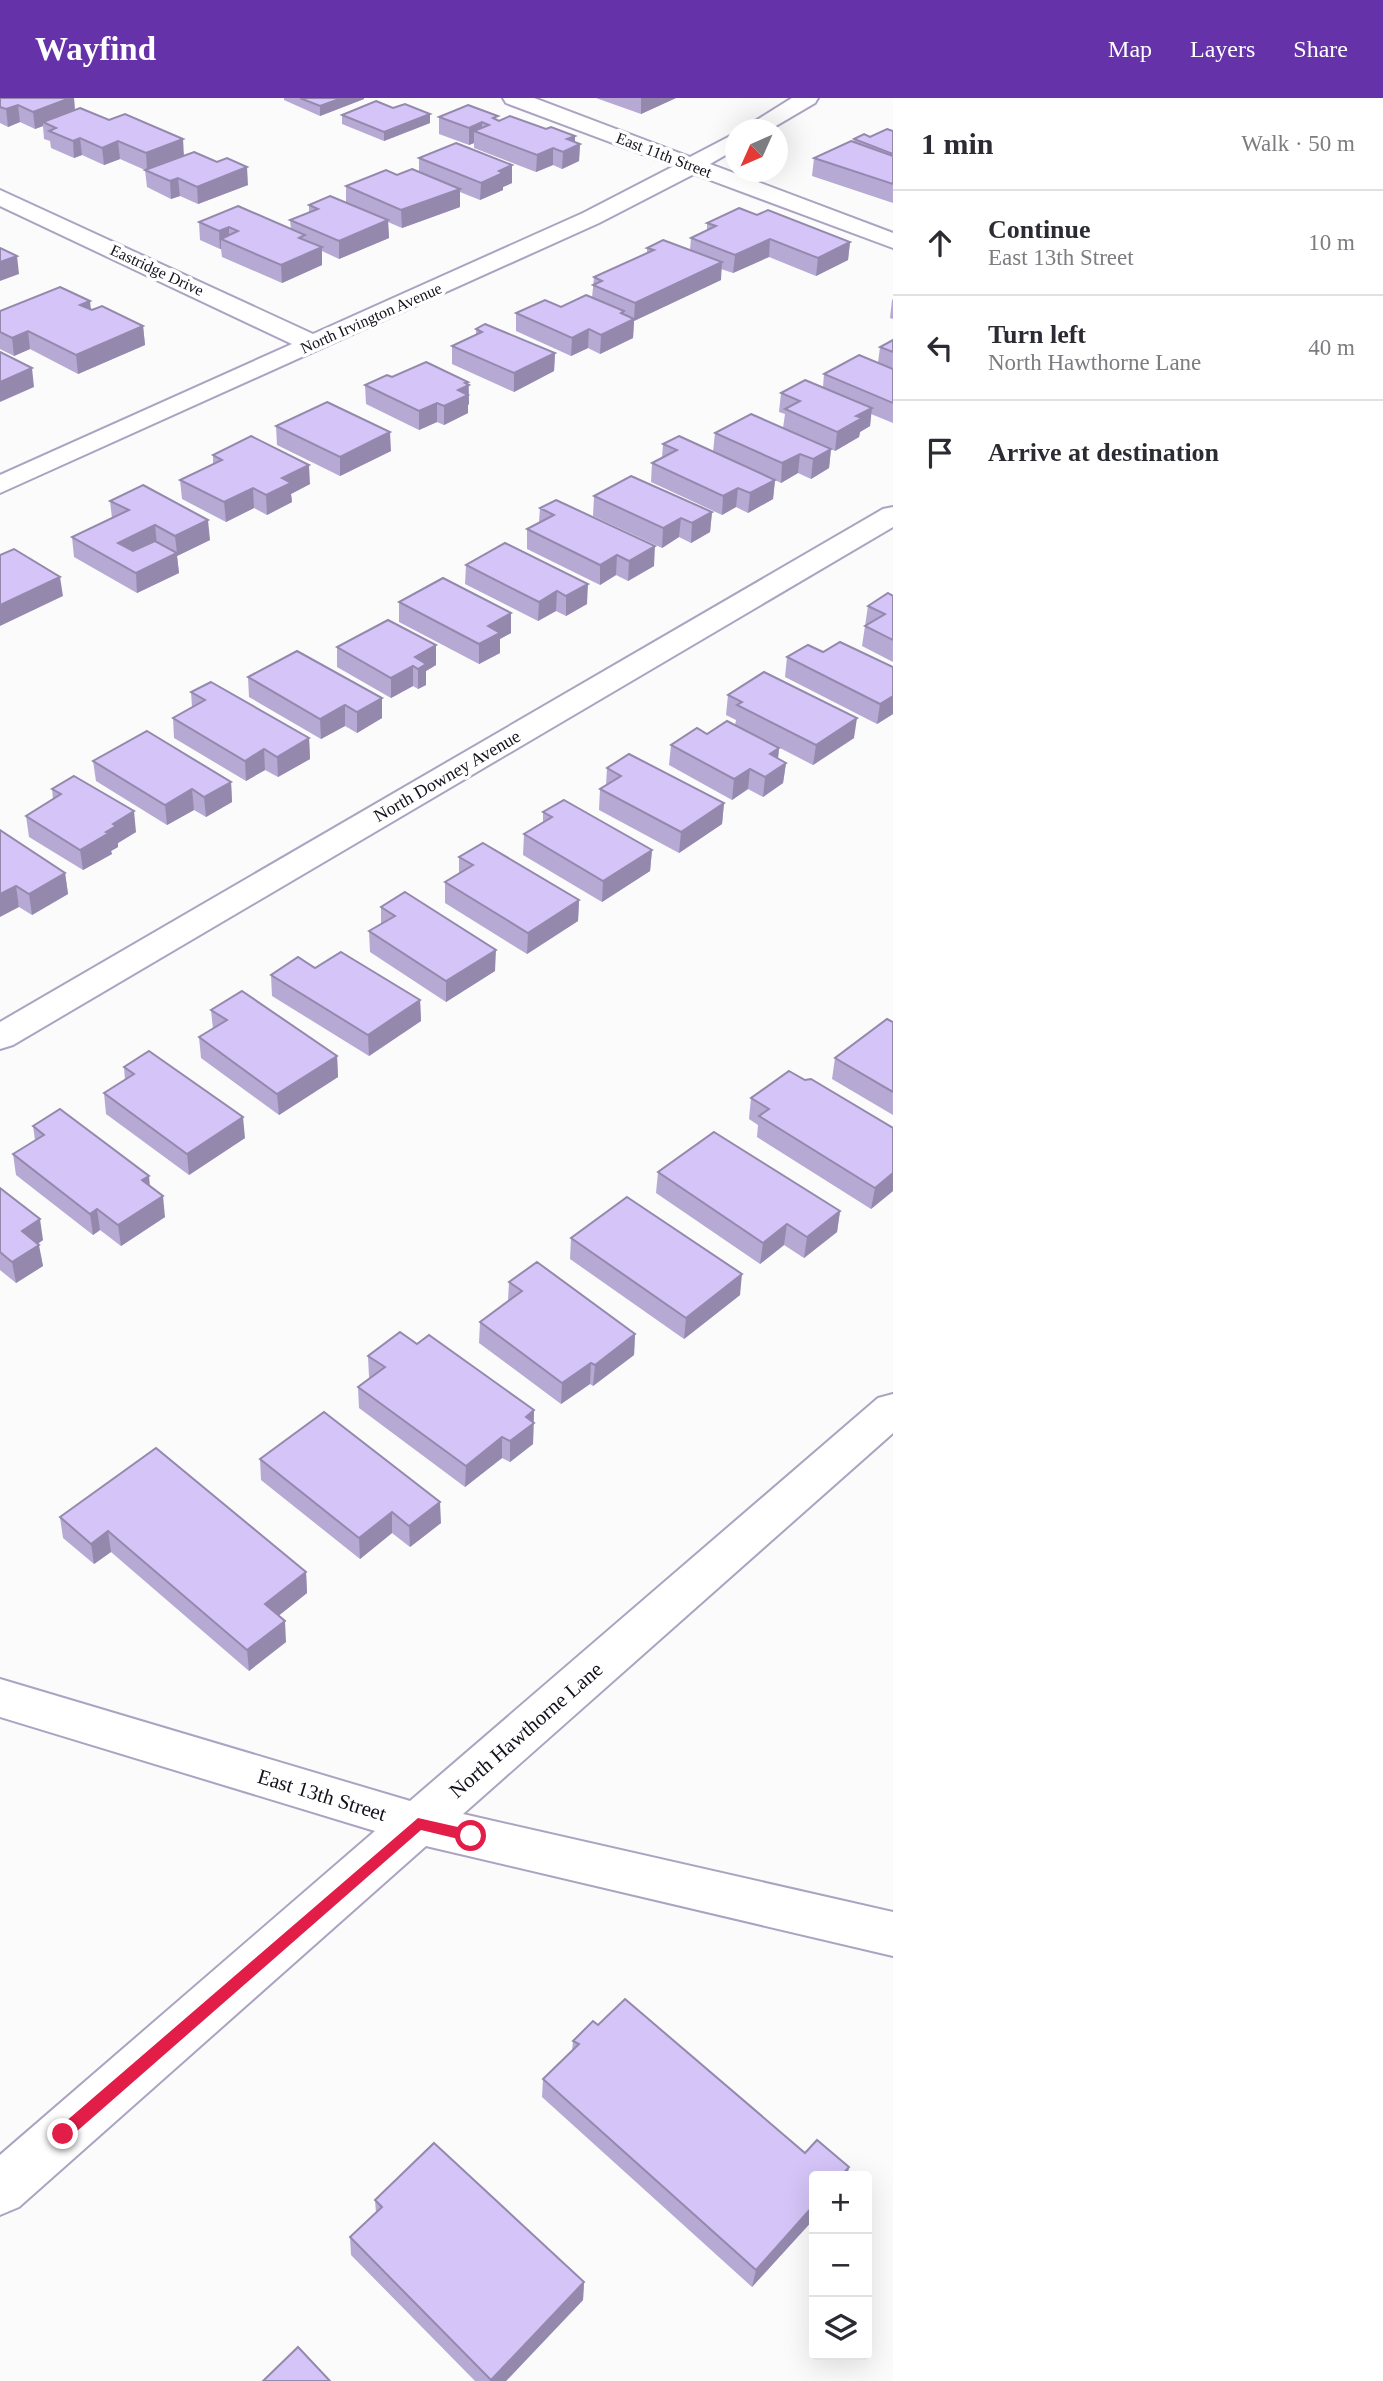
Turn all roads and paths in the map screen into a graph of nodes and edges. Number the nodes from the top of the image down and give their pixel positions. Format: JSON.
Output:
{"nodes":[{"id":1,"x":514,"y":98,"type":"edge"},
{"id":2,"x":807,"y":98,"type":"edge"},
{"id":3,"x":771,"y":119,"type":"edge"},
{"id":4,"x":725,"y":146,"type":"edge"},
{"id":5,"x":692,"y":165,"type":"junction"},
{"id":6,"x":0,"y":197,"type":"edge"},
{"id":7,"x":893,"y":241,"type":"edge"},
{"id":8,"x":313,"y":344,"type":"junction"},
{"id":9,"x":0,"y":485,"type":"edge"},
{"id":10,"x":893,"y":514,"type":"edge"},
{"id":11,"x":0,"y":1037,"type":"edge"},
{"id":12,"x":893,"y":1409,"type":"edge"},
{"id":13,"x":0,"y":1698,"type":"edge"},
{"id":14,"x":418,"y":1824,"type":"junction"},
{"id":15,"x":893,"y":1934,"type":"edge"},
{"id":16,"x":0,"y":2189,"type":"edge"}],
"edges":[{"from":1,"to":5,"type":"street","name":"East 11th Street"},
{"from":2,"to":3,"type":"street"},
{"from":4,"to":5,"type":"street","name":"North Irvington Avenue"},
{"from":5,"to":7,"type":"street","name":"East 11th Street"},
{"from":5,"to":8,"type":"street","name":"North Irvington Avenue"},
{"from":6,"to":8,"type":"street","name":"Eastridge Drive"},
{"from":8,"to":9,"type":"street","name":"North Irvington Avenue"},
{"from":10,"to":11,"type":"street","name":"North Downey Avenue"},
{"from":12,"to":14,"type":"street","name":"North Hawthorne Lane"},
{"from":13,"to":14,"type":"street","name":"East 13th Street"},
{"from":14,"to":15,"type":"street","name":"East 13th Street"},
{"from":14,"to":16,"type":"street","name":"North Hawthorne Lane"}]}
